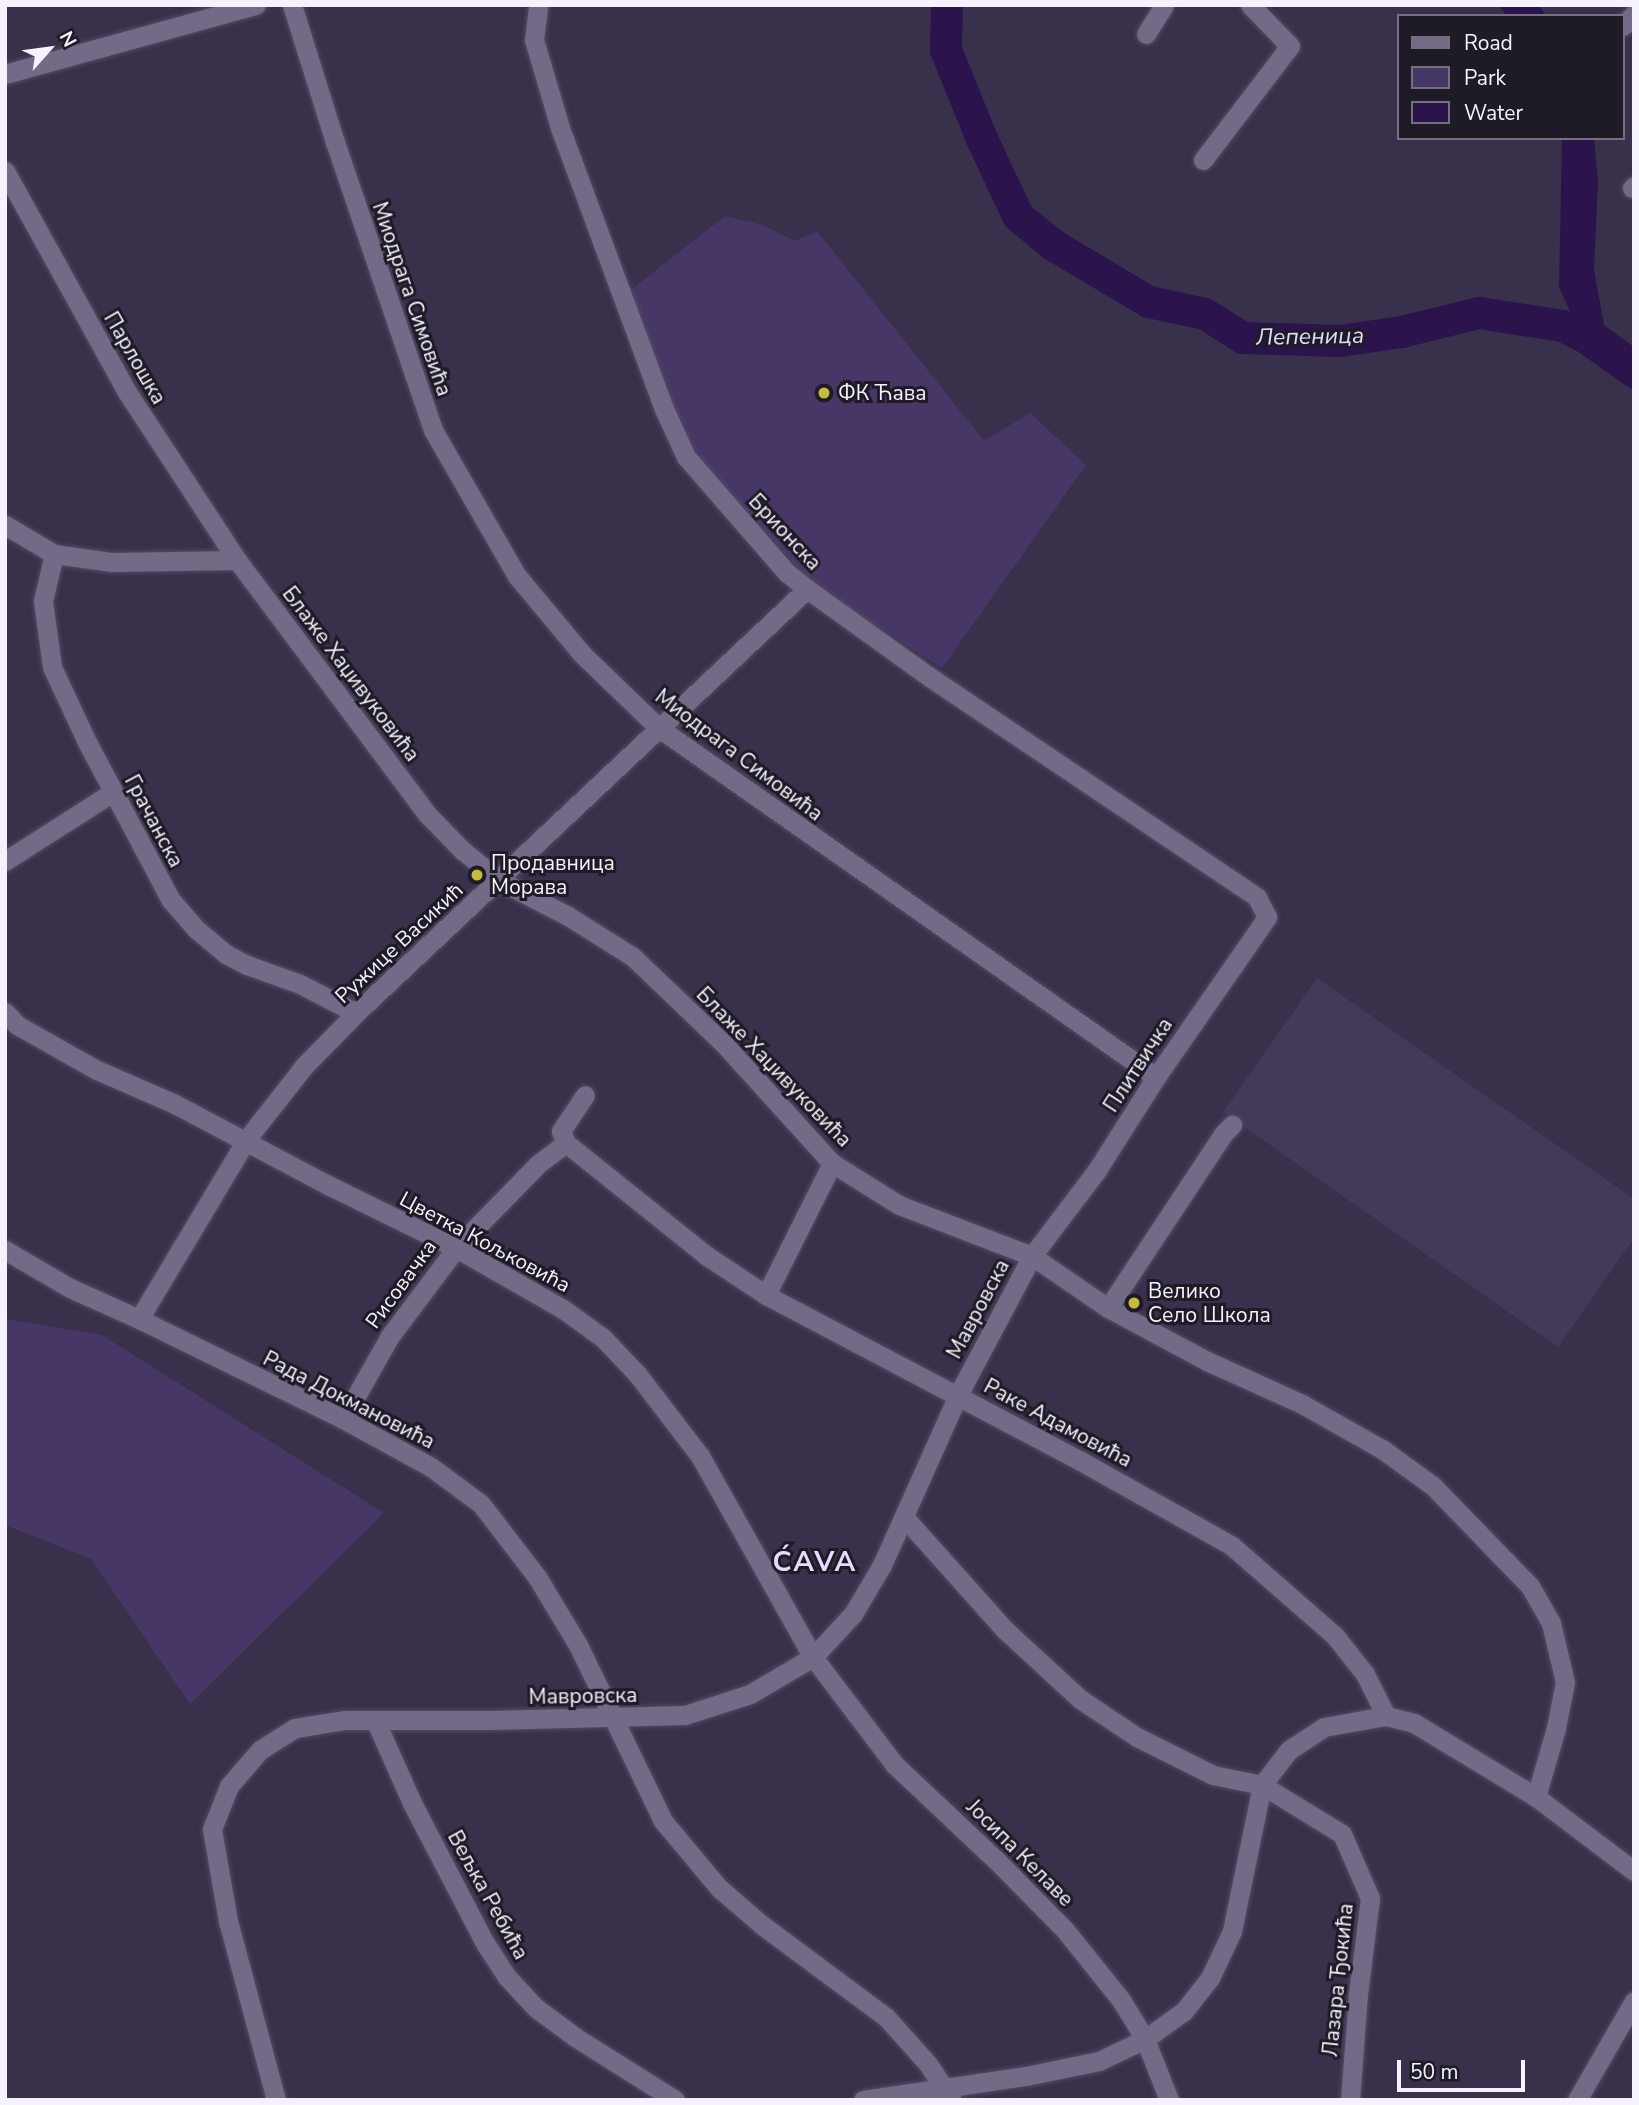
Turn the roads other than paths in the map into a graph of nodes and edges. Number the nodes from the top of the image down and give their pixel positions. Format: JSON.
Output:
{"nodes":[{"id":1,"x":256,"y":5,"type":"edge"},
{"id":2,"x":292,"y":5,"type":"edge"},
{"id":3,"x":538,"y":5,"type":"edge"},
{"id":4,"x":1164,"y":5,"type":"edge"},
{"id":5,"x":1250,"y":5,"type":"edge"},
{"id":6,"x":1146,"y":34,"type":"dead end"},
{"id":7,"x":5,"y":74,"type":"edge"},
{"id":8,"x":1203,"y":160,"type":"dead end"},
{"id":9,"x":5,"y":171,"type":"edge"},
{"id":10,"x":5,"y":525,"type":"edge"},
{"id":11,"x":54,"y":554,"type":"junction"},
{"id":12,"x":237,"y":560,"type":"junction"},
{"id":13,"x":807,"y":589,"type":"junction"},
{"id":14,"x":659,"y":728,"type":"junction"},
{"id":15,"x":113,"y":792,"type":"junction"},
{"id":16,"x":5,"y":861,"type":"edge"},
{"id":17,"x":499,"y":881,"type":"junction"},
{"id":18,"x":1257,"y":897,"type":"joint"},
{"id":19,"x":5,"y":1012,"type":"edge"},
{"id":20,"x":356,"y":1013,"type":"junction"},
{"id":21,"x":1156,"y":1077,"type":"junction"},
{"id":22,"x":585,"y":1095,"type":"dead end"},
{"id":23,"x":1232,"y":1125,"type":"dead end"},
{"id":24,"x":246,"y":1140,"type":"junction"},
{"id":25,"x":566,"y":1143,"type":"junction"},
{"id":26,"x":832,"y":1163,"type":"junction"},
{"id":27,"x":456,"y":1248,"type":"junction"},
{"id":28,"x":5,"y":1250,"type":"edge"},
{"id":29,"x":1032,"y":1256,"type":"junction"},
{"id":30,"x":766,"y":1295,"type":"junction"},
{"id":31,"x":1108,"y":1308,"type":"junction"},
{"id":32,"x":139,"y":1319,"type":"junction"},
{"id":33,"x":958,"y":1395,"type":"junction"},
{"id":34,"x":343,"y":1419,"type":"junction"},
{"id":35,"x":904,"y":1517,"type":"junction"},
{"id":36,"x":813,"y":1657,"type":"junction"},
{"id":37,"x":1386,"y":1716,"type":"junction"},
{"id":38,"x":613,"y":1717,"type":"junction"},
{"id":39,"x":376,"y":1722,"type":"junction"},
{"id":40,"x":1262,"y":1785,"type":"junction"},
{"id":41,"x":1536,"y":1797,"type":"junction"},
{"id":42,"x":1634,"y":1871,"type":"edge"},
{"id":43,"x":1634,"y":2001,"type":"edge"},
{"id":44,"x":1145,"y":2039,"type":"junction"},
{"id":45,"x":948,"y":2094,"type":"edge"},
{"id":46,"x":276,"y":2100,"type":"edge"},
{"id":47,"x":675,"y":2100,"type":"edge"},
{"id":48,"x":863,"y":2100,"type":"edge"},
{"id":49,"x":1169,"y":2100,"type":"edge"},
{"id":50,"x":1350,"y":2100,"type":"edge"},
{"id":51,"x":1577,"y":2100,"type":"edge"}],
"edges":[{"from":1,"to":7,"type":"street"},
{"from":2,"to":14,"type":"street","name":"Миодрага Симовића"},
{"from":3,"to":13,"type":"street","name":"Брионска"},
{"from":4,"to":6,"type":"street"},
{"from":5,"to":8,"type":"street"},
{"from":9,"to":12,"type":"street","name":"Парлошка"},
{"from":10,"to":11,"type":"street"},
{"from":11,"to":12,"type":"street"},
{"from":11,"to":15,"type":"street","name":"Грачанска"},
{"from":12,"to":17,"type":"street","name":"Блаже Хаџивуковића"},
{"from":13,"to":14,"type":"street","name":"Ружице Васикић"},
{"from":13,"to":18,"type":"street","name":"Брионска"},
{"from":14,"to":17,"type":"street","name":"Ружице Васикић"},
{"from":14,"to":21,"type":"street","name":"Миодрага Симовића"},
{"from":15,"to":16,"type":"street"},
{"from":15,"to":20,"type":"street","name":"Грачанска"},
{"from":17,"to":20,"type":"street","name":"Ружице Васикић"},
{"from":17,"to":26,"type":"street","name":"Блаже Хаџивуковића"},
{"from":18,"to":21,"type":"street","name":"Плитвичка"},
{"from":19,"to":24,"type":"street","name":"Цветка Кољковића"},
{"from":20,"to":24,"type":"street","name":"Ружице Васикић"},
{"from":21,"to":29,"type":"street","name":"Плитвичка"},
{"from":22,"to":25,"type":"street"},
{"from":23,"to":31,"type":"street"},
{"from":24,"to":27,"type":"street","name":"Цветка Кољковића"},
{"from":24,"to":32,"type":"street","name":"Ружице Васикић"},
{"from":25,"to":27,"type":"street","name":"Рисовачка"},
{"from":25,"to":30,"type":"street","name":"Раке Адамовића"},
{"from":26,"to":29,"type":"street","name":"Блаже Хаџивуковића"},
{"from":26,"to":30,"type":"street"},
{"from":27,"to":34,"type":"street","name":"Рисовачка"},
{"from":27,"to":36,"type":"street","name":"Цветка Кољковића"},
{"from":28,"to":32,"type":"street","name":"Рада Докмановића"},
{"from":29,"to":31,"type":"street","name":"Блаже Хаџивуковића"},
{"from":29,"to":33,"type":"street","name":"Мавровска"},
{"from":30,"to":33,"type":"street","name":"Раке Адамовића"},
{"from":31,"to":41,"type":"street","name":"Блаже Хаџивуковића"},
{"from":32,"to":34,"type":"street","name":"Рада Докмановића"},
{"from":33,"to":35,"type":"street","name":"Мавровска"},
{"from":33,"to":37,"type":"street","name":"Раке Адамовића"},
{"from":34,"to":38,"type":"street","name":"Рада Докмановића"},
{"from":35,"to":36,"type":"street","name":"Мавровска"},
{"from":35,"to":40,"type":"street","name":"Лазара Ђокића"},
{"from":36,"to":38,"type":"street","name":"Мавровска"},
{"from":36,"to":44,"type":"street","name":"Јосипа Келаве"},
{"from":37,"to":40,"type":"street"},
{"from":37,"to":41,"type":"street"},
{"from":38,"to":39,"type":"street","name":"Мавровска"},
{"from":38,"to":45,"type":"street","name":"Рада Докмановића"},
{"from":39,"to":46,"type":"street","name":"Мавровска"},
{"from":39,"to":47,"type":"street","name":"Вељка Ребића"},
{"from":40,"to":44,"type":"street"},
{"from":40,"to":50,"type":"street","name":"Лазара Ђокића"},
{"from":41,"to":42,"type":"street"},
{"from":43,"to":51,"type":"street"},
{"from":44,"to":45,"type":"street"},
{"from":44,"to":49,"type":"street","name":"Јосипа Келаве"},
{"from":45,"to":48,"type":"street"}]}
